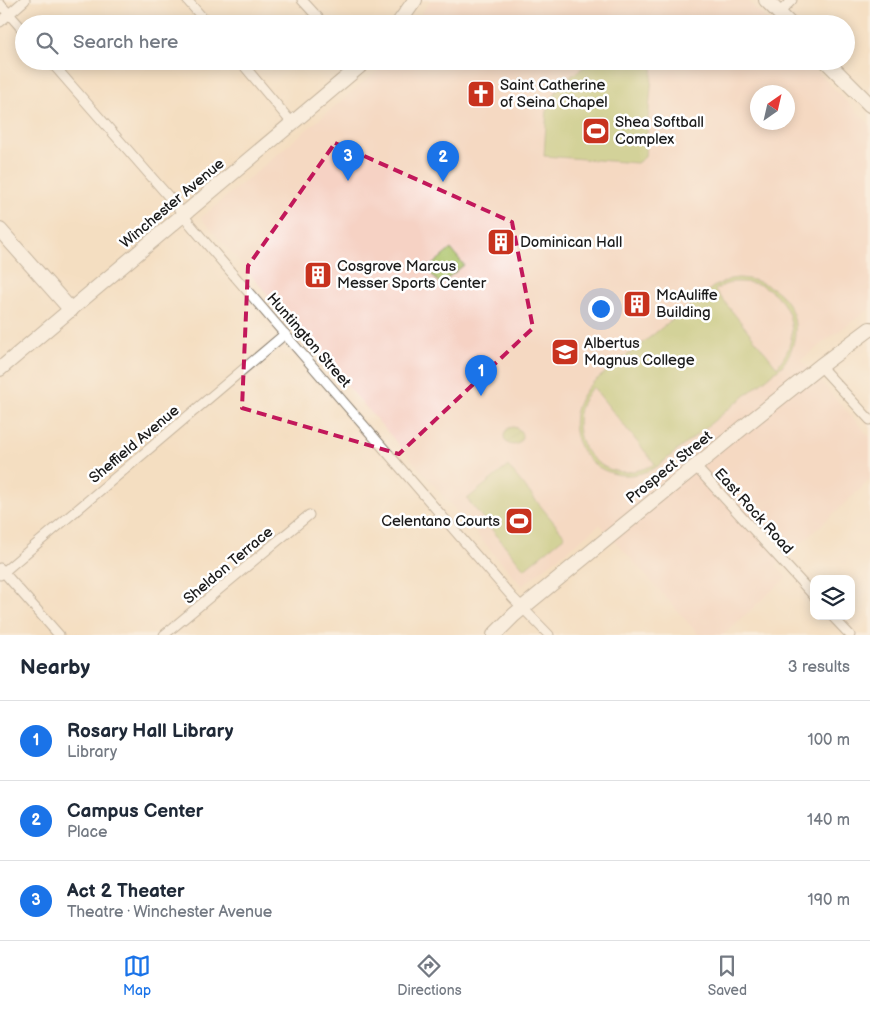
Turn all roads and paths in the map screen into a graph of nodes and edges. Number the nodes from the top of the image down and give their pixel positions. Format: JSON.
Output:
{"nodes":[{"id":1,"x":25,"y":0,"type":"edge"},
{"id":2,"x":187,"y":0,"type":"edge"},
{"id":3,"x":302,"y":0,"type":"edge"},
{"id":4,"x":416,"y":0,"type":"edge"},
{"id":5,"x":766,"y":0,"type":"edge"},
{"id":6,"x":792,"y":0,"type":"edge"},
{"id":7,"x":0,"y":4,"type":"edge"},
{"id":8,"x":779,"y":13,"type":"joint"},
{"id":9,"x":9,"y":14,"type":"junction"},
{"id":10,"x":200,"y":15,"type":"edge"},
{"id":11,"x":316,"y":15,"type":"edge"},
{"id":12,"x":405,"y":15,"type":"edge"},
{"id":13,"x":15,"y":21,"type":"edge"},
{"id":14,"x":0,"y":22,"type":"edge"},
{"id":15,"x":58,"y":70,"type":"edge"},
{"id":16,"x":248,"y":70,"type":"edge"},
{"id":17,"x":354,"y":70,"type":"edge"},
{"id":18,"x":835,"y":70,"type":"edge"},
{"id":19,"x":870,"y":105,"type":"edge"},
{"id":20,"x":292,"y":123,"type":"junction"},
{"id":21,"x":183,"y":214,"type":"junction"},
{"id":22,"x":0,"y":230,"type":"edge"},
{"id":23,"x":71,"y":310,"type":"junction"},
{"id":24,"x":870,"y":329,"type":"edge"},
{"id":25,"x":285,"y":334,"type":"junction"},
{"id":26,"x":820,"y":366,"type":"junction"},
{"id":27,"x":0,"y":369,"type":"edge"},
{"id":28,"x":870,"y":420,"type":"edge"},
{"id":29,"x":695,"y":466,"type":"junction"},
{"id":30,"x":309,"y":515,"type":"dead end"},
{"id":31,"x":1,"y":571,"type":"edge"},
{"id":32,"x":810,"y":592,"type":"edge"},
{"id":33,"x":523,"y":608,"type":"junction"},
{"id":34,"x":836,"y":620,"type":"edge"},
{"id":35,"x":59,"y":635,"type":"edge"},
{"id":36,"x":164,"y":635,"type":"edge"},
{"id":37,"x":494,"y":635,"type":"edge"},
{"id":38,"x":549,"y":635,"type":"edge"},
{"id":39,"x":850,"y":635,"type":"edge"}],
"edges":[{"from":1,"to":9,"type":"street"},
{"from":2,"to":10,"type":"street"},
{"from":3,"to":11,"type":"street"},
{"from":4,"to":12,"type":"street"},
{"from":5,"to":8,"type":"street"},
{"from":6,"to":8,"type":"street"},
{"from":7,"to":9,"type":"street"},
{"from":9,"to":13,"type":"street"},
{"from":9,"to":14,"type":"street"},
{"from":15,"to":21,"type":"street","name":"Huntington Street"},
{"from":16,"to":20,"type":"street"},
{"from":17,"to":20,"type":"street","name":"Winchester Avenue"},
{"from":18,"to":19,"type":"street"},
{"from":20,"to":21,"type":"street","name":"Winchester Avenue"},
{"from":21,"to":23,"type":"street","name":"Winchester Avenue"},
{"from":21,"to":25,"type":"street","name":"Huntington Street"},
{"from":22,"to":23,"type":"street"},
{"from":23,"to":27,"type":"street","name":"Winchester Avenue"},
{"from":24,"to":26,"type":"street","name":"Prospect Street"},
{"from":25,"to":31,"type":"street","name":"Sheffield Avenue"},
{"from":25,"to":33,"type":"street","name":"Huntington Street"},
{"from":26,"to":28,"type":"street"},
{"from":26,"to":29,"type":"street","name":"Prospect Street"},
{"from":29,"to":32,"type":"street","name":"East Rock Road"},
{"from":29,"to":33,"type":"street","name":"Prospect Street"},
{"from":30,"to":36,"type":"street","name":"Sheldon Terrace"},
{"from":31,"to":35,"type":"street"},
{"from":33,"to":37,"type":"street","name":"Prospect Street"},
{"from":33,"to":38,"type":"street","name":"Huntington Street"},
{"from":34,"to":39,"type":"street"}]}
